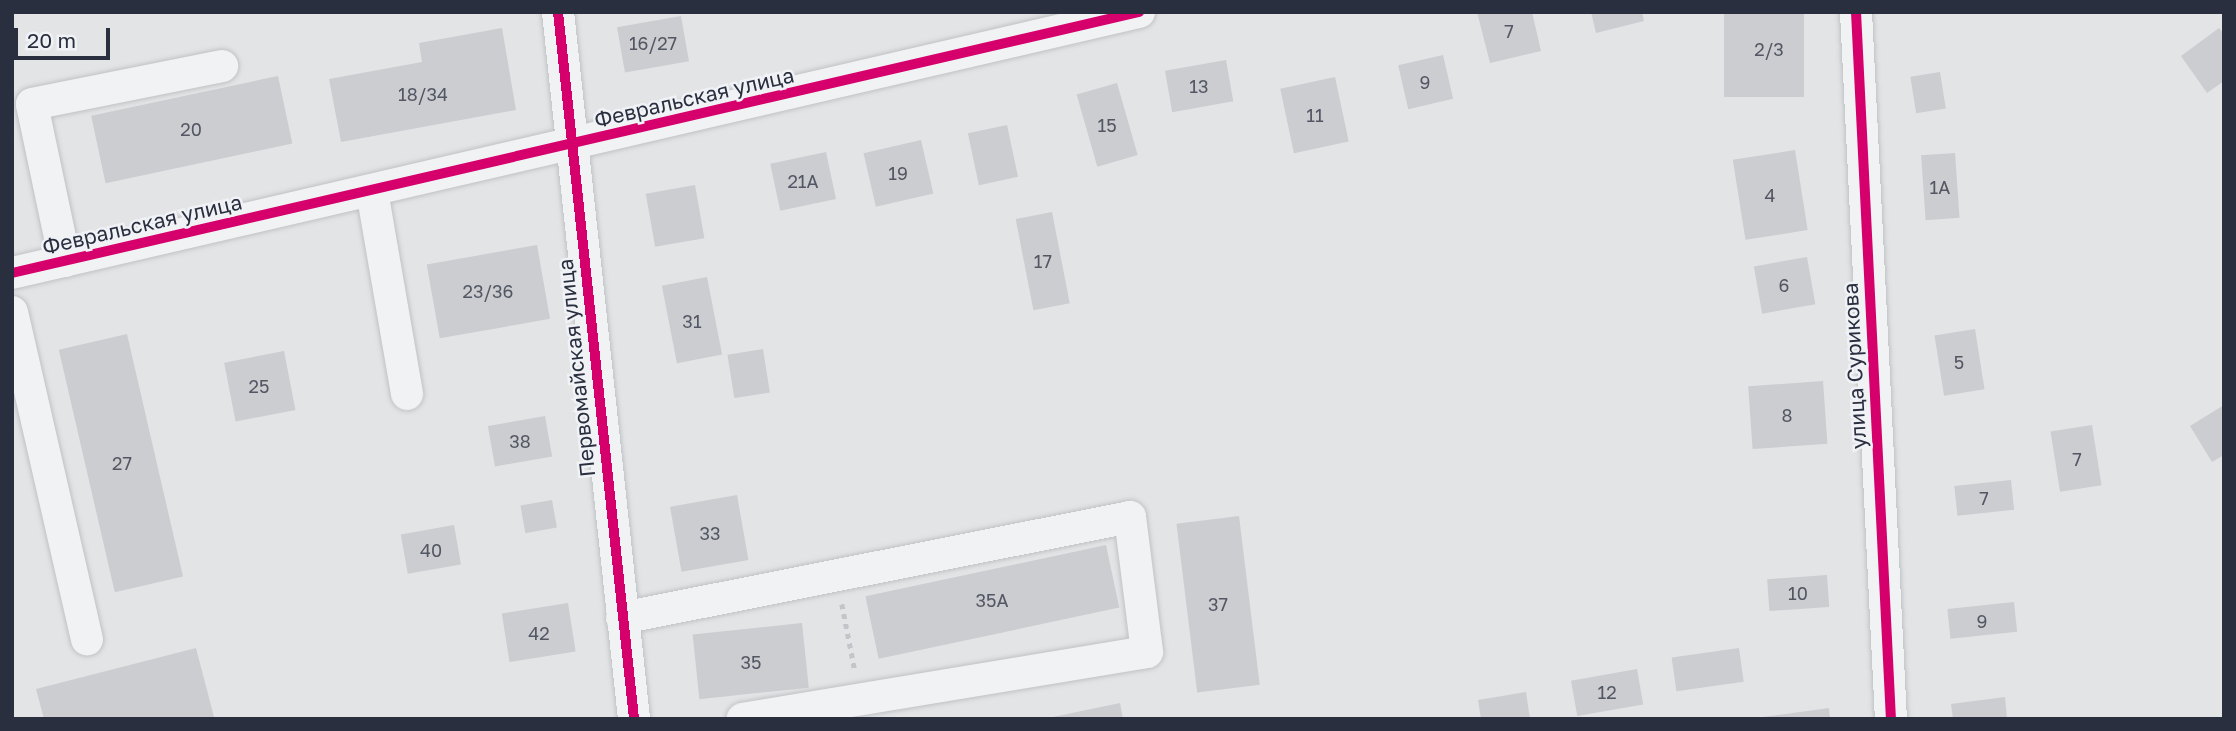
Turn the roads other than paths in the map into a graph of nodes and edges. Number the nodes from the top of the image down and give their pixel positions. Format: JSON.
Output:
{"nodes":[{"id":1,"x":558,"y":12,"type":"edge"},
{"id":2,"x":1139,"y":12,"type":"edge"},
{"id":3,"x":1856,"y":12,"type":"edge"},
{"id":4,"x":222,"y":66,"type":"dead end"},
{"id":5,"x":572,"y":145,"type":"junction"},
{"id":6,"x":372,"y":191,"type":"junction"},
{"id":7,"x":65,"y":261,"type":"junction"},
{"id":8,"x":12,"y":272,"type":"edge"},
{"id":9,"x":12,"y":312,"type":"edge"},
{"id":10,"x":407,"y":394,"type":"dead end"},
{"id":11,"x":622,"y":618,"type":"junction"},
{"id":12,"x":87,"y":640,"type":"dead end"},
{"id":13,"x":634,"y":719,"type":"edge"},
{"id":14,"x":743,"y":719,"type":"edge"},
{"id":15,"x":1891,"y":719,"type":"edge"}],
"edges":[{"from":1,"to":5,"type":"street","name":"Первомайская улица"},
{"from":2,"to":5,"type":"street","name":"Февральская улица"},
{"from":3,"to":15,"type":"street","name":"улица Сурикова"},
{"from":4,"to":7,"type":"street"},
{"from":5,"to":6,"type":"street","name":"Февральская улица"},
{"from":5,"to":11,"type":"street","name":"Первомайская улица"},
{"from":6,"to":7,"type":"street","name":"Февральская улица"},
{"from":6,"to":10,"type":"street"},
{"from":7,"to":8,"type":"street","name":"Февральская улица"},
{"from":9,"to":12,"type":"street"},
{"from":11,"to":13,"type":"street","name":"Первомайская улица"},
{"from":11,"to":14,"type":"street"}]}
